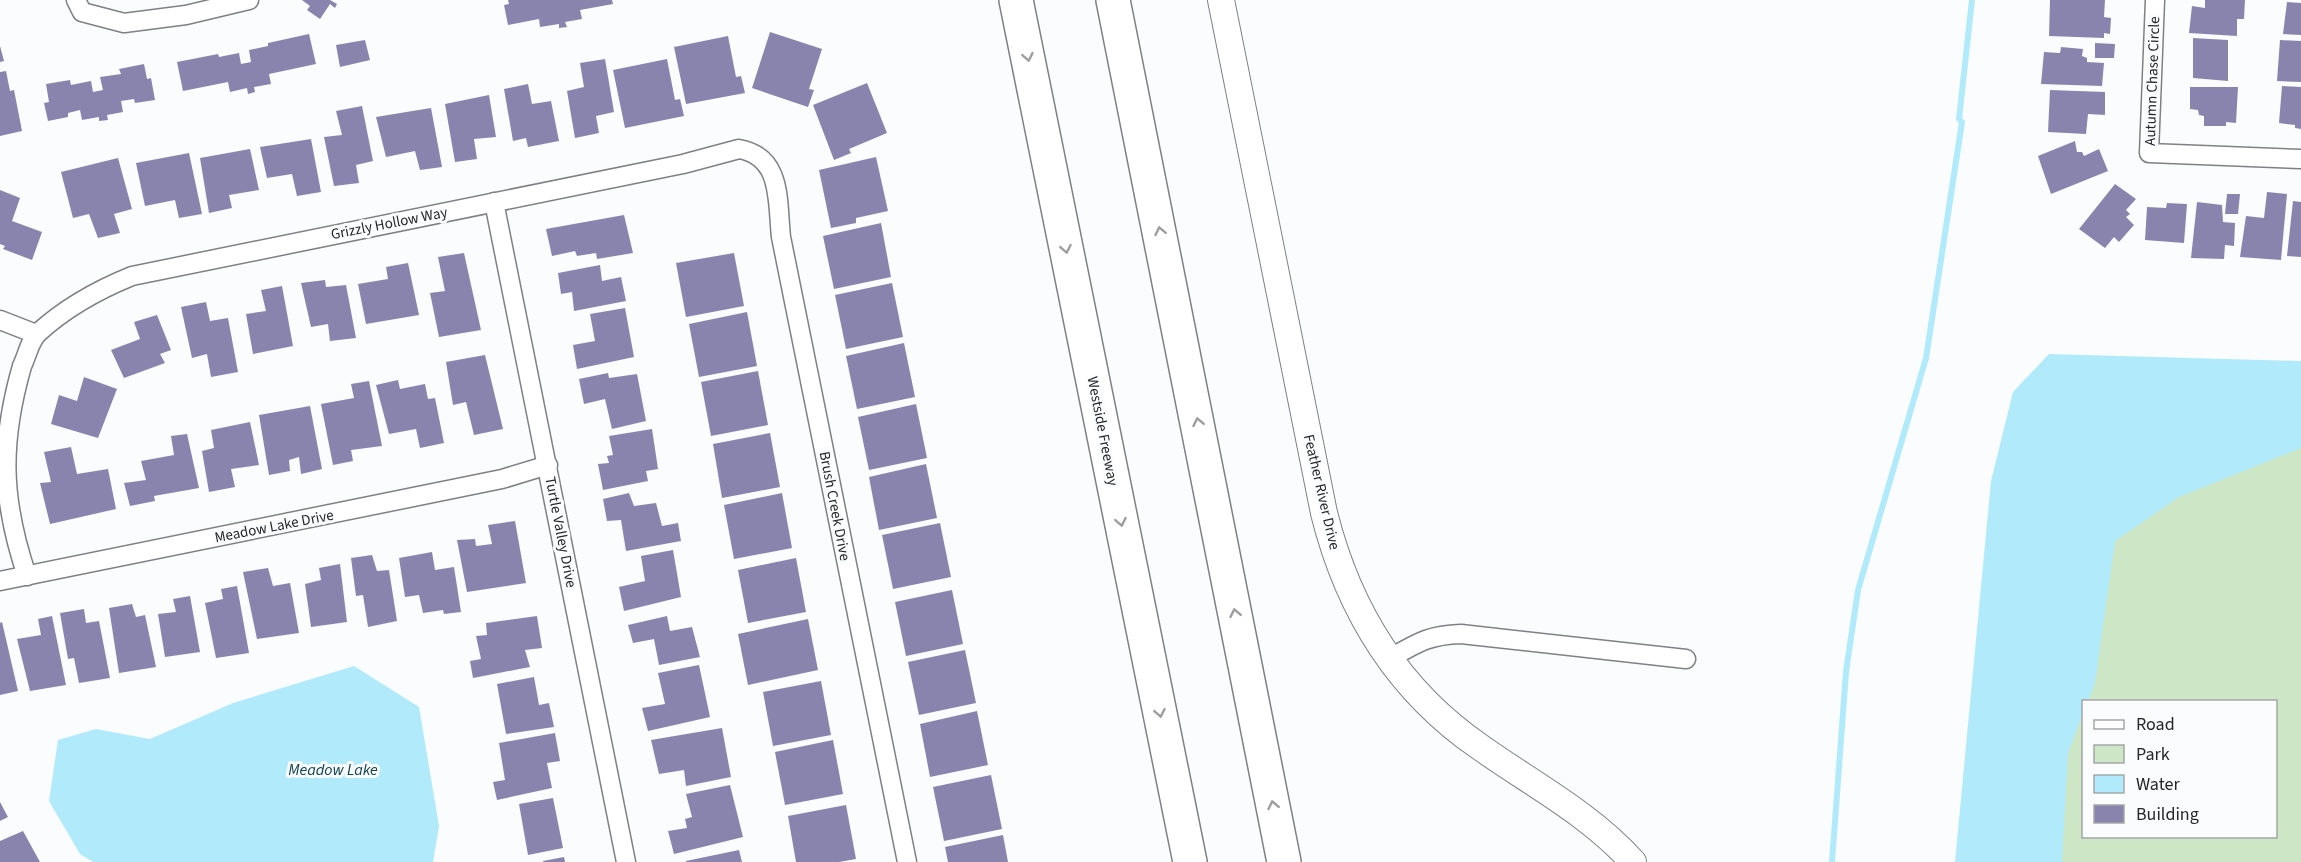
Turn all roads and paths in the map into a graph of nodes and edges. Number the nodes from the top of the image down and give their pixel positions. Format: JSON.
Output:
{"nodes":[{"id":1,"x":76,"y":0,"type":"edge"},
{"id":2,"x":249,"y":0,"type":"edge"},
{"id":3,"x":1016,"y":0,"type":"edge"},
{"id":4,"x":1113,"y":0,"type":"edge"},
{"id":5,"x":1221,"y":0,"type":"edge"},
{"id":6,"x":2155,"y":0,"type":"edge"},
{"id":7,"x":757,"y":154,"type":"joint"},
{"id":8,"x":2301,"y":159,"type":"edge"},
{"id":9,"x":494,"y":202,"type":"junction"},
{"id":10,"x":0,"y":320,"type":"edge"},
{"id":11,"x":36,"y":334,"type":"junction"},
{"id":12,"x":548,"y":465,"type":"junction"},
{"id":13,"x":27,"y":576,"type":"junction"},
{"id":14,"x":0,"y":582,"type":"edge"},
{"id":15,"x":1389,"y":659,"type":"junction"},
{"id":16,"x":1686,"y":659,"type":"dead end"},
{"id":17,"x":626,"y":862,"type":"edge"},
{"id":18,"x":907,"y":862,"type":"edge"},
{"id":19,"x":1190,"y":862,"type":"edge"},
{"id":20,"x":1284,"y":862,"type":"edge"},
{"id":21,"x":1633,"y":862,"type":"edge"}],
"edges":[{"from":1,"to":2,"type":"street"},
{"from":3,"to":19,"type":"highway","name":"Westside Freeway","one_way":true},
{"from":20,"to":4,"type":"highway","one_way":true},
{"from":5,"to":15,"type":"street","name":"Feather River Drive"},
{"from":6,"to":8,"type":"street","name":"Autumn Chase Circle"},
{"from":7,"to":9,"type":"street","name":"Grizzly Hollow Way"},
{"from":7,"to":18,"type":"street","name":"Brush Creek Drive"},
{"from":9,"to":11,"type":"street","name":"Grizzly Hollow Way"},
{"from":9,"to":12,"type":"street","name":"Turtle Valley Drive"},
{"from":10,"to":11,"type":"street"},
{"from":11,"to":13,"type":"street"},
{"from":12,"to":13,"type":"street","name":"Meadow Lake Drive"},
{"from":12,"to":17,"type":"street","name":"Turtle Valley Drive"},
{"from":13,"to":14,"type":"street","name":"Meadow Lake Drive"},
{"from":15,"to":16,"type":"street"},
{"from":15,"to":21,"type":"street","name":"Feather River Drive"}]}
